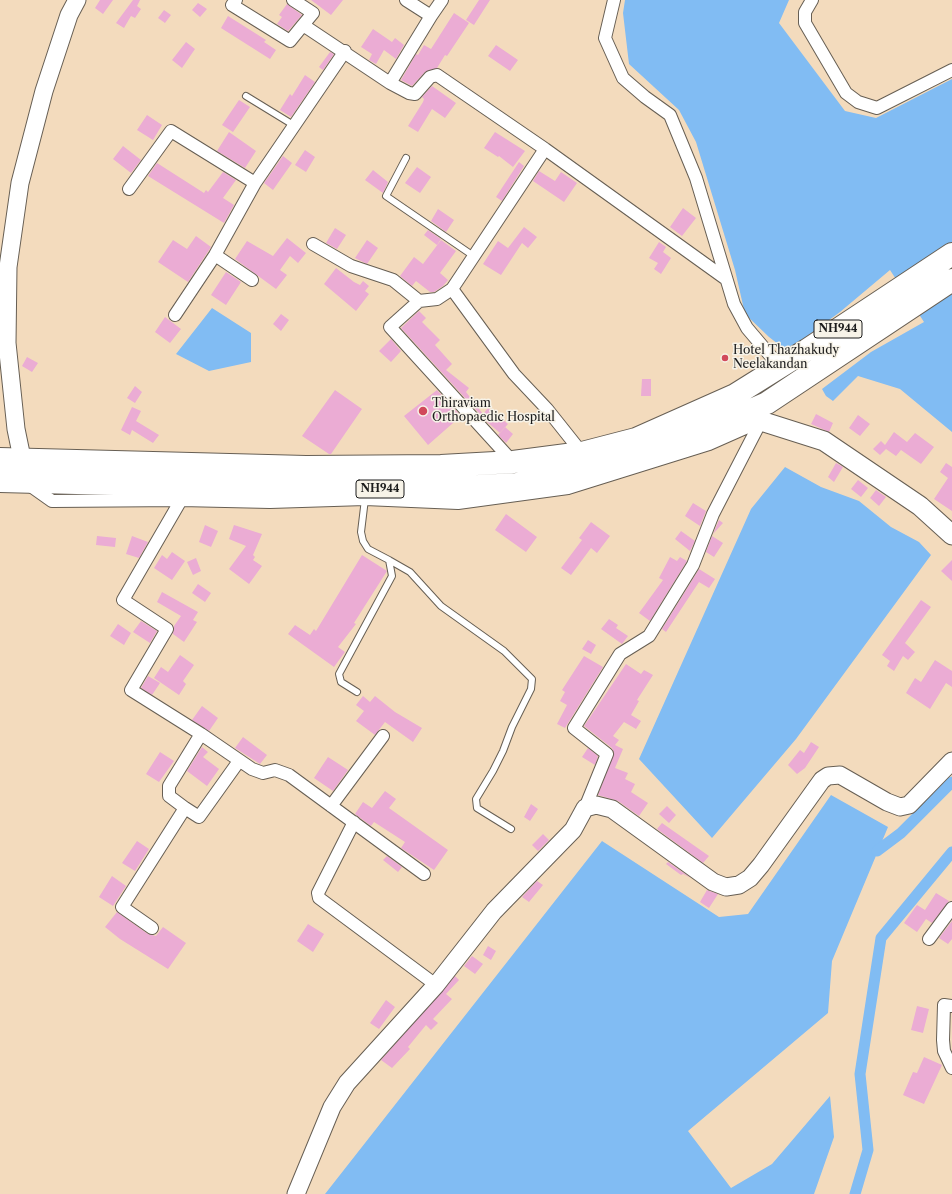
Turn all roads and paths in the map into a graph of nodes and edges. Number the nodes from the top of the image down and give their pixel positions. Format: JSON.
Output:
{"nodes":[{"id":1,"x":77,"y":0,"type":"edge"},
{"id":2,"x":236,"y":0,"type":"edge"},
{"id":3,"x":292,"y":0,"type":"edge"},
{"id":4,"x":406,"y":0,"type":"edge"},
{"id":5,"x":442,"y":0,"type":"edge"},
{"id":6,"x":614,"y":0,"type":"edge"},
{"id":7,"x":812,"y":0,"type":"edge"},
{"id":8,"x":430,"y":16,"type":"junction"},
{"id":9,"x":303,"y":25,"type":"junction"},
{"id":10,"x":345,"y":51,"type":"junction"},
{"id":11,"x":952,"y":70,"type":"edge"},
{"id":12,"x":390,"y":83,"type":"junction"},
{"id":13,"x":246,"y":96,"type":"dead end"},
{"id":14,"x":295,"y":126,"type":"junction"},
{"id":15,"x":545,"y":149,"type":"junction"},
{"id":16,"x":406,"y":158,"type":"dead end"},
{"id":17,"x":255,"y":183,"type":"junction"},
{"id":18,"x":129,"y":189,"type":"dead end"},
{"id":19,"x":313,"y":244,"type":"dead end"},
{"id":20,"x":952,"y":254,"type":"edge"},
{"id":21,"x":215,"y":255,"type":"junction"},
{"id":22,"x":475,"y":257,"type":"junction"},
{"id":23,"x":726,"y":279,"type":"junction"},
{"id":24,"x":252,"y":280,"type":"dead end"},
{"id":25,"x":952,"y":280,"type":"edge"},
{"id":26,"x":452,"y":289,"type":"junction"},
{"id":27,"x":902,"y":300,"type":"junction"},
{"id":28,"x":419,"y":301,"type":"junction"},
{"id":29,"x":175,"y":315,"type":"dead end"},
{"id":30,"x":780,"y":367,"type":"junction"},
{"id":31,"x":735,"y":395,"type":"junction"},
{"id":32,"x":755,"y":416,"type":"junction"},
{"id":33,"x":582,"y":453,"type":"junction"},
{"id":34,"x":0,"y":458,"type":"edge"},
{"id":35,"x":22,"y":458,"type":"junction"},
{"id":36,"x":514,"y":462,"type":"junction"},
{"id":37,"x":0,"y":481,"type":"edge"},
{"id":38,"x":25,"y":481,"type":"junction"},
{"id":39,"x":365,"y":499,"type":"junction"},
{"id":40,"x":181,"y":500,"type":"junction"},
{"id":41,"x":952,"y":535,"type":"edge"},
{"id":42,"x":389,"y":560,"type":"junction"},
{"id":43,"x":357,"y":692,"type":"dead end"},
{"id":44,"x":201,"y":734,"type":"junction"},
{"id":45,"x":383,"y":736,"type":"dead end"},
{"id":46,"x":239,"y":761,"type":"junction"},
{"id":47,"x":952,"y":761,"type":"edge"},
{"id":48,"x":331,"y":806,"type":"junction"},
{"id":49,"x":186,"y":808,"type":"junction"},
{"id":50,"x":585,"y":808,"type":"junction"},
{"id":51,"x":354,"y":822,"type":"junction"},
{"id":52,"x":511,"y":829,"type":"dead end"},
{"id":53,"x":424,"y":874,"type":"dead end"},
{"id":54,"x":952,"y":908,"type":"edge"},
{"id":55,"x":152,"y":928,"type":"dead end"},
{"id":56,"x":929,"y":939,"type":"dead end"},
{"id":57,"x":436,"y":985,"type":"junction"},
{"id":58,"x":952,"y":1006,"type":"edge"},
{"id":59,"x":952,"y":1068,"type":"edge"},
{"id":60,"x":296,"y":1194,"type":"edge"}],
"edges":[{"from":1,"to":35,"type":"street"},
{"from":2,"to":9,"type":"street"},
{"from":3,"to":9,"type":"street"},
{"from":4,"to":8,"type":"street"},
{"from":5,"to":8,"type":"street"},
{"from":6,"to":23,"type":"street"},
{"from":7,"to":11,"type":"street"},
{"from":8,"to":12,"type":"street"},
{"from":9,"to":10,"type":"street"},
{"from":10,"to":12,"type":"street"},
{"from":10,"to":14,"type":"street"},
{"from":12,"to":15,"type":"street"},
{"from":13,"to":14,"type":"lane"},
{"from":14,"to":17,"type":"street"},
{"from":15,"to":22,"type":"street"},
{"from":15,"to":23,"type":"street"},
{"from":16,"to":22,"type":"lane"},
{"from":17,"to":18,"type":"street"},
{"from":17,"to":21,"type":"street"},
{"from":19,"to":28,"type":"street"},
{"from":20,"to":27,"type":"highway","name":"NH944","number":"NH944"},
{"from":21,"to":24,"type":"street"},
{"from":21,"to":29,"type":"street"},
{"from":22,"to":26,"type":"street"},
{"from":23,"to":30,"type":"street"},
{"from":25,"to":27,"type":"highway","name":"NH944","number":"NH944"},
{"from":26,"to":28,"type":"street"},
{"from":26,"to":33,"type":"street"},
{"from":27,"to":30,"type":"highway","name":"NH944","number":"NH944"},
{"from":27,"to":32,"type":"highway","name":"NH944","number":"NH944"},
{"from":28,"to":36,"type":"street"},
{"from":30,"to":31,"type":"highway","name":"NH944","number":"NH944"},
{"from":31,"to":32,"type":"main road"},
{"from":31,"to":33,"type":"highway","number":"NH944"},
{"from":32,"to":38,"type":"highway","number":"NH944"},
{"from":32,"to":39,"type":"street"},
{"from":32,"to":41,"type":"main road"},
{"from":32,"to":50,"type":"street"},
{"from":33,"to":36,"type":"highway","number":"NH944"},
{"from":34,"to":35,"type":"highway","number":"NH944"},
{"from":35,"to":36,"type":"highway","number":"NH944"},
{"from":37,"to":38,"type":"highway","number":"NH944"},
{"from":38,"to":40,"type":"street"},
{"from":39,"to":40,"type":"street"},
{"from":39,"to":42,"type":"lane"},
{"from":40,"to":44,"type":"street"},
{"from":42,"to":43,"type":"lane"},
{"from":42,"to":52,"type":"lane"},
{"from":44,"to":46,"type":"street"},
{"from":44,"to":49,"type":"street"},
{"from":45,"to":48,"type":"street"},
{"from":46,"to":48,"type":"street"},
{"from":46,"to":49,"type":"street"},
{"from":47,"to":50,"type":"street"},
{"from":48,"to":51,"type":"street"},
{"from":49,"to":55,"type":"street"},
{"from":50,"to":57,"type":"street"},
{"from":51,"to":53,"type":"street"},
{"from":51,"to":57,"type":"street"},
{"from":54,"to":56,"type":"street"},
{"from":57,"to":60,"type":"street"},
{"from":58,"to":59,"type":"street"}]}
